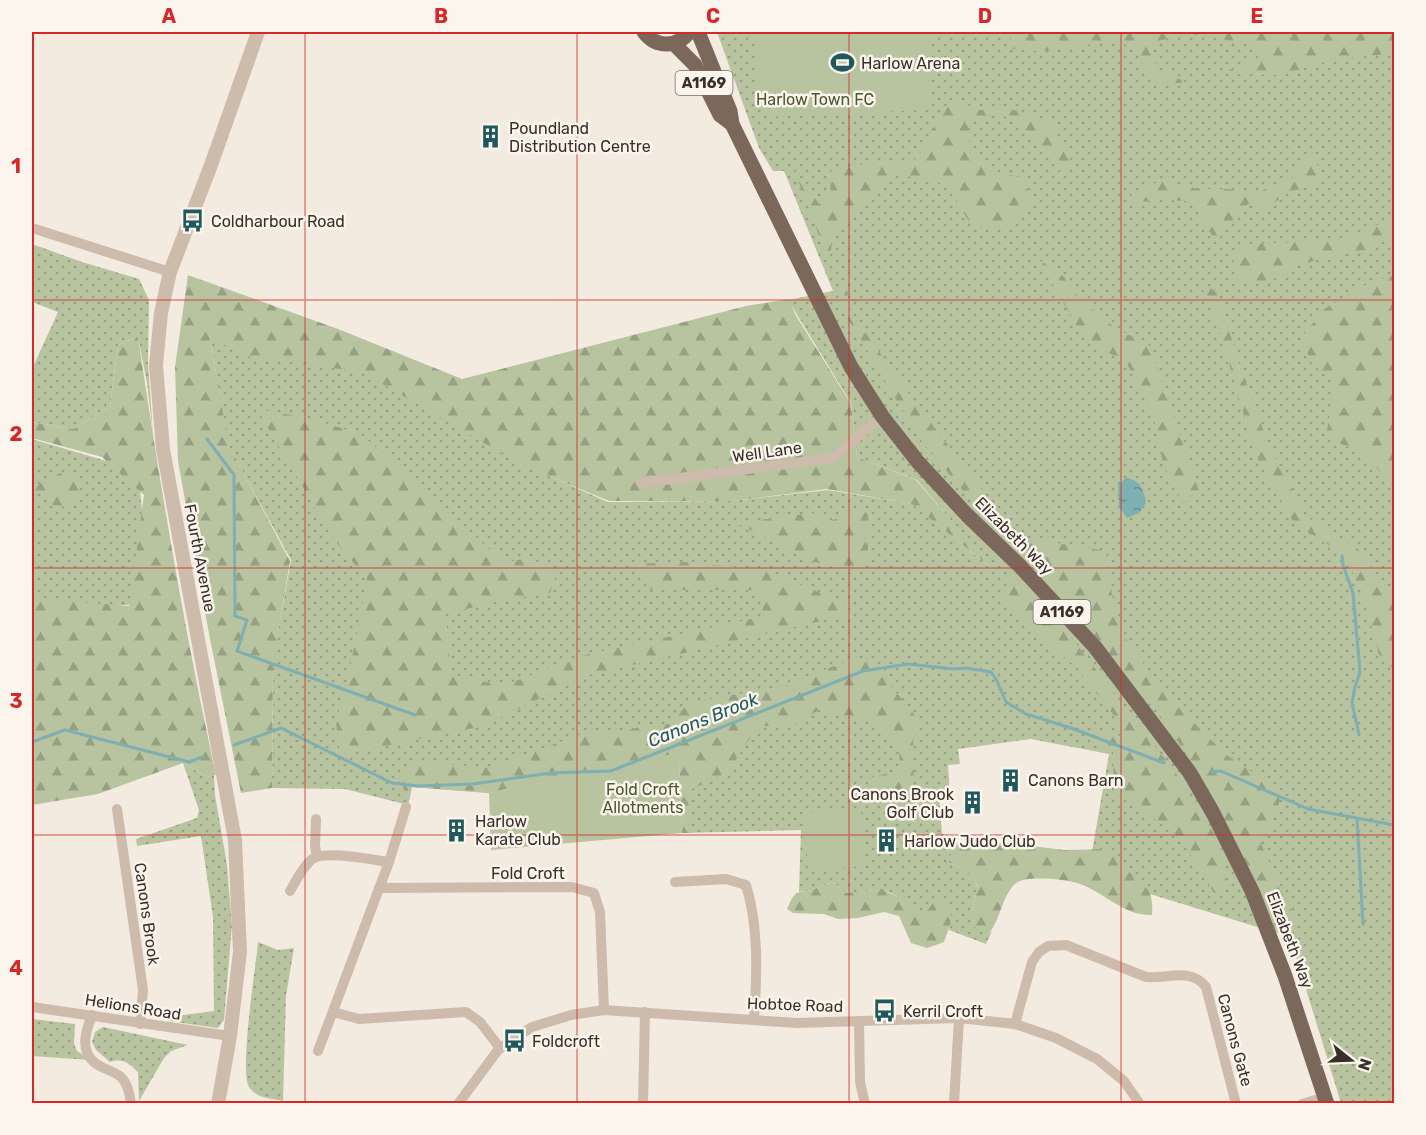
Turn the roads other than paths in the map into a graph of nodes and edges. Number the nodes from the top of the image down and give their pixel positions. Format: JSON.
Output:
{"nodes":[{"id":1,"x":258,"y":32,"type":"edge"},
{"id":2,"x":643,"y":32,"type":"edge"},
{"id":3,"x":689,"y":32,"type":"edge"},
{"id":4,"x":698,"y":32,"type":"edge"},
{"id":5,"x":674,"y":44,"type":"junction"},
{"id":6,"x":732,"y":124,"type":"junction"},
{"id":7,"x":32,"y":228,"type":"edge"},
{"id":8,"x":170,"y":272,"type":"junction"},
{"id":9,"x":882,"y":416,"type":"junction"},
{"id":10,"x":641,"y":483,"type":"dead end"},
{"id":11,"x":406,"y":807,"type":"dead end"},
{"id":12,"x":117,"y":809,"type":"dead end"},
{"id":13,"x":316,"y":819,"type":"dead end"},
{"id":14,"x":317,"y":856,"type":"junction"},
{"id":15,"x":389,"y":862,"type":"junction"},
{"id":16,"x":675,"y":882,"type":"dead end"},
{"id":17,"x":380,"y":888,"type":"junction"},
{"id":18,"x":290,"y":891,"type":"dead end"},
{"id":19,"x":32,"y":1007,"type":"edge"},
{"id":20,"x":604,"y":1010,"type":"junction"},
{"id":21,"x":333,"y":1012,"type":"junction"},
{"id":22,"x":645,"y":1012,"type":"junction"},
{"id":23,"x":92,"y":1015,"type":"junction"},
{"id":24,"x":959,"y":1018,"type":"junction"},
{"id":25,"x":754,"y":1019,"type":"junction"},
{"id":26,"x":859,"y":1022,"type":"junction"},
{"id":27,"x":140,"y":1024,"type":"junction"},
{"id":28,"x":1015,"y":1024,"type":"junction"},
{"id":29,"x":230,"y":1036,"type":"junction"},
{"id":30,"x":500,"y":1048,"type":"junction"},
{"id":31,"x":318,"y":1051,"type":"dead end"},
{"id":32,"x":1326,"y":1100,"type":"edge"},
{"id":33,"x":220,"y":1103,"type":"edge"},
{"id":34,"x":131,"y":1104,"type":"edge"},
{"id":35,"x":458,"y":1104,"type":"edge"},
{"id":36,"x":643,"y":1104,"type":"edge"},
{"id":37,"x":865,"y":1104,"type":"edge"},
{"id":38,"x":954,"y":1104,"type":"edge"},
{"id":39,"x":1140,"y":1104,"type":"edge"},
{"id":40,"x":1236,"y":1104,"type":"edge"},
{"id":41,"x":1302,"y":1104,"type":"edge"}],
"edges":[{"from":1,"to":8,"type":"street","name":"Fourth Avenue"},
{"from":2,"to":5,"type":"main road"},
{"from":3,"to":5,"type":"main road"},
{"from":4,"to":6,"type":"main road","name":"Elizabeth Way","number":"A1169"},
{"from":5,"to":6,"type":"main road","name":"Elizabeth Way","number":"A1169"},
{"from":6,"to":9,"type":"main road","name":"Elizabeth Way","number":"A1169"},
{"from":7,"to":8,"type":"street"},
{"from":8,"to":29,"type":"street","name":"Fourth Avenue"},
{"from":9,"to":10,"type":"street","name":"Well Lane"},
{"from":9,"to":32,"type":"main road","name":"Elizabeth Way","number":"A1169"},
{"from":11,"to":15,"type":"street"},
{"from":12,"to":27,"type":"street","name":"Canons Brook"},
{"from":13,"to":14,"type":"street"},
{"from":14,"to":15,"type":"street"},
{"from":14,"to":18,"type":"street"},
{"from":15,"to":17,"type":"street"},
{"from":16,"to":25,"type":"street"},
{"from":17,"to":20,"type":"street","name":"Fold Croft"},
{"from":17,"to":21,"type":"street"},
{"from":19,"to":23,"type":"street","name":"Helions Road"},
{"from":20,"to":22,"type":"street","name":"Hobtoe Road"},
{"from":20,"to":30,"type":"street","name":"Hobtoe Road"},
{"from":21,"to":30,"type":"street"},
{"from":21,"to":31,"type":"street"},
{"from":22,"to":25,"type":"street","name":"Hobtoe Road"},
{"from":22,"to":36,"type":"street"},
{"from":23,"to":27,"type":"street","name":"Helions Road"},
{"from":23,"to":34,"type":"street"},
{"from":24,"to":26,"type":"street","name":"Hobtoe Road"},
{"from":24,"to":28,"type":"street","name":"Hobtoe Road"},
{"from":24,"to":38,"type":"street"},
{"from":25,"to":26,"type":"street","name":"Hobtoe Road"},
{"from":26,"to":37,"type":"street"},
{"from":27,"to":29,"type":"street","name":"Helions Road"},
{"from":28,"to":39,"type":"street","name":"Hobtoe Road"},
{"from":28,"to":40,"type":"street","name":"Canons Gate"},
{"from":29,"to":33,"type":"street","name":"Fourth Avenue"},
{"from":30,"to":35,"type":"street","name":"Hobtoe Road"},
{"from":32,"to":41,"type":"street"}]}
